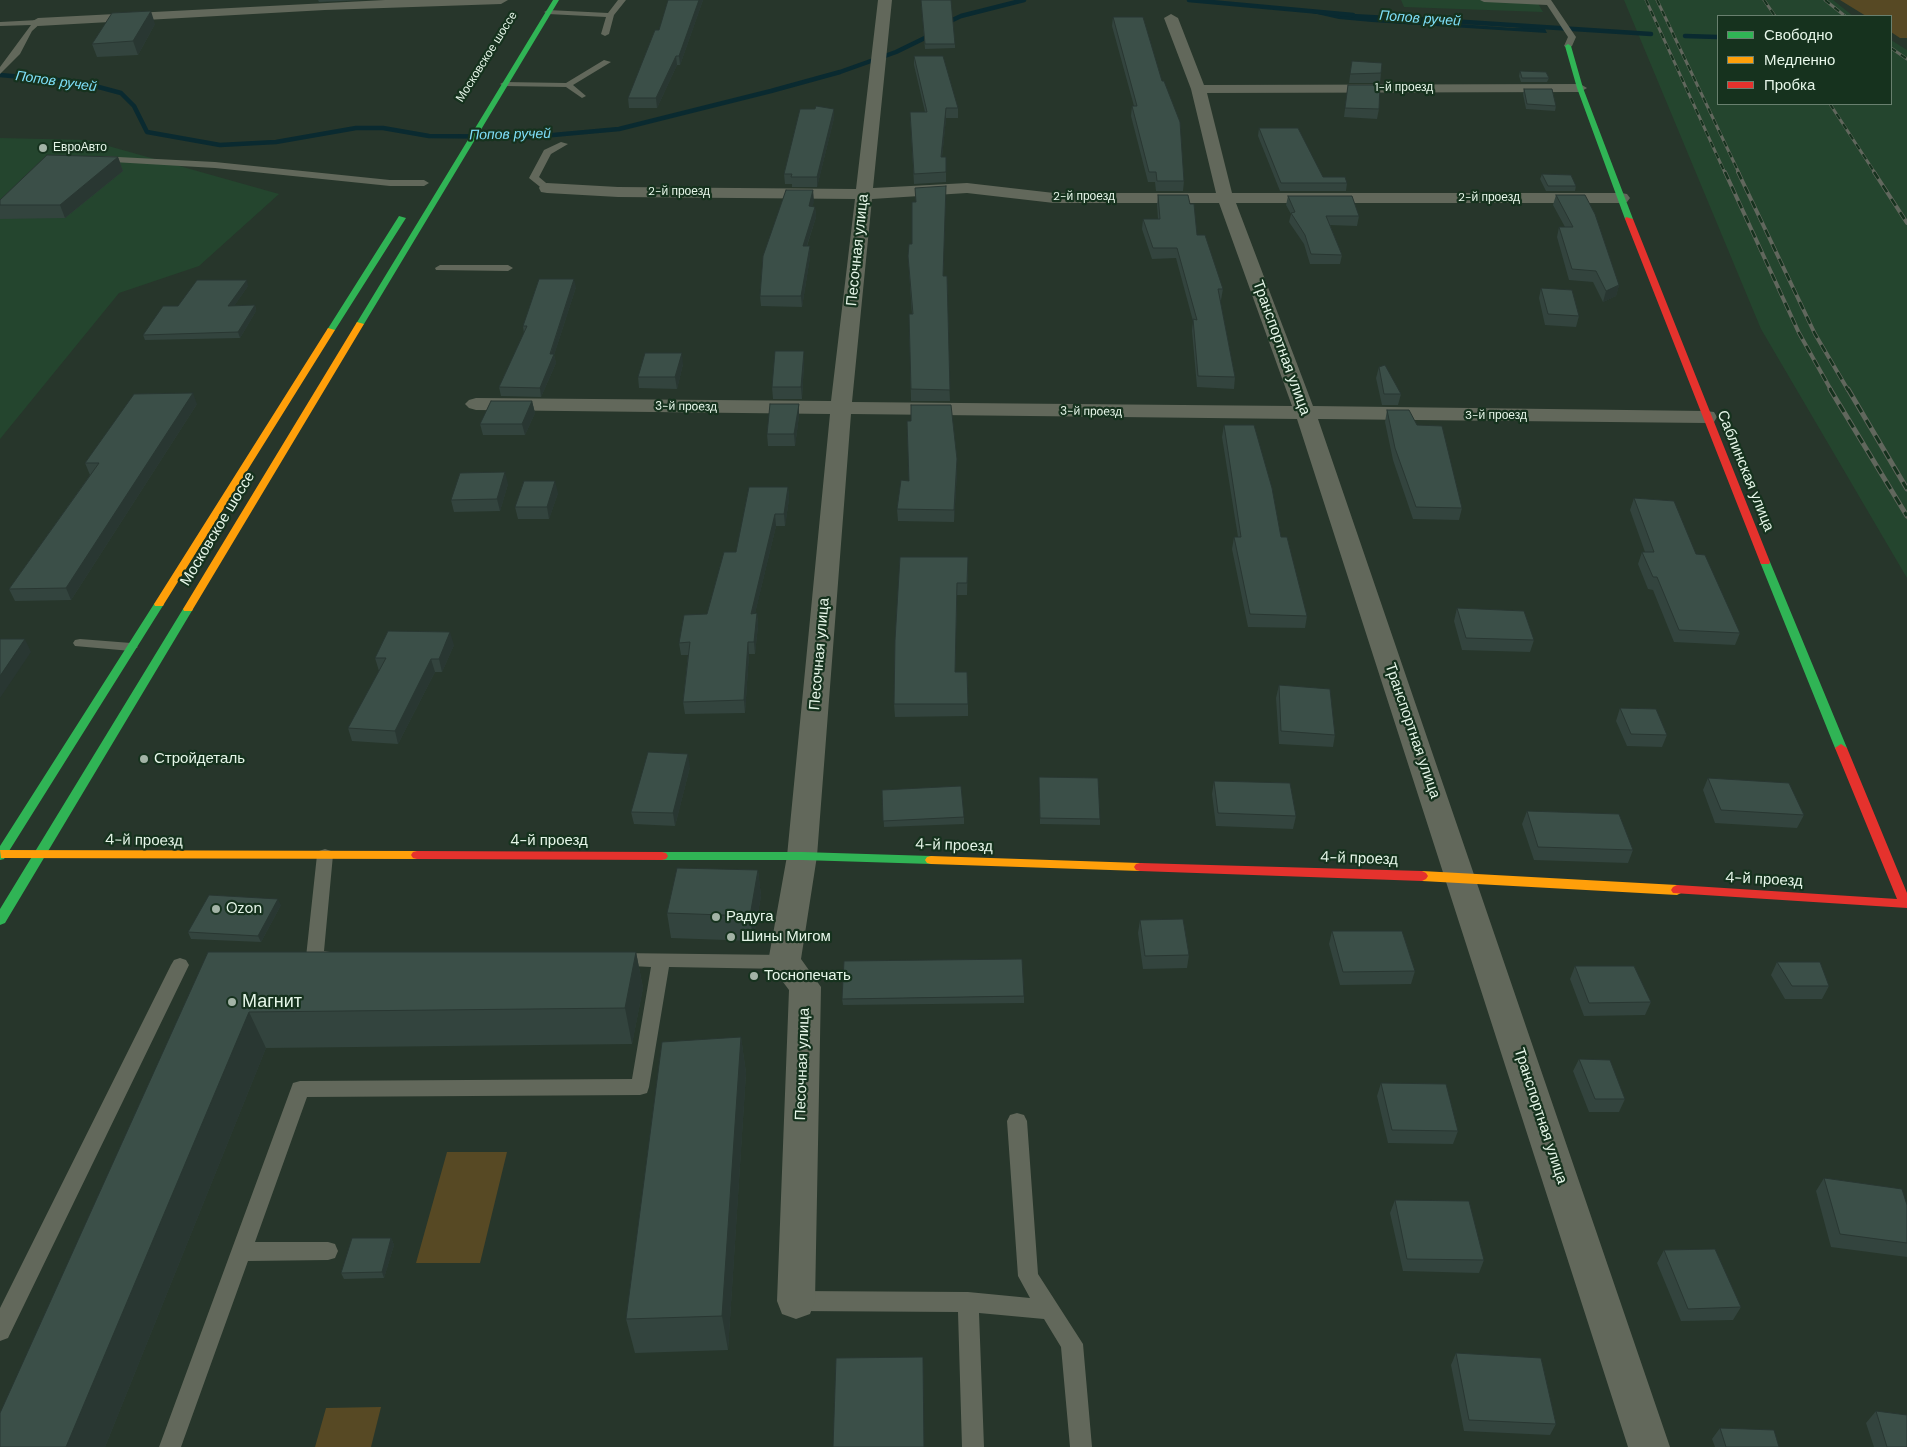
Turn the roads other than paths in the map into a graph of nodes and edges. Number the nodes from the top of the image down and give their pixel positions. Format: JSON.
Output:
{"nodes":[{"id":1,"x":501,"y":0,"type":"edge"},
{"id":2,"x":556,"y":0,"type":"edge"},
{"id":3,"x":622,"y":0,"type":"edge"},
{"id":4,"x":885,"y":0,"type":"edge"},
{"id":5,"x":1484,"y":0,"type":"edge"},
{"id":6,"x":1548,"y":1,"type":"edge"},
{"id":7,"x":548,"y":12,"type":"junction"},
{"id":8,"x":610,"y":14,"type":"junction"},
{"id":9,"x":1171,"y":18,"type":"dead end"},
{"id":10,"x":38,"y":22,"type":"junction"},
{"id":11,"x":0,"y":24,"type":"edge"},
{"id":12,"x":605,"y":34,"type":"dead end"},
{"id":13,"x":1568,"y":46,"type":"joint"},
{"id":14,"x":607,"y":62,"type":"dead end"},
{"id":15,"x":0,"y":72,"type":"edge"},
{"id":16,"x":504,"y":84,"type":"junction"},
{"id":17,"x":568,"y":86,"type":"junction"},
{"id":18,"x":1580,"y":88,"type":"junction"},
{"id":19,"x":1198,"y":89,"type":"junction"},
{"id":20,"x":582,"y":96,"type":"dead end"},
{"id":21,"x":564,"y":144,"type":"dead end"},
{"id":22,"x":86,"y":158,"type":"edge"},
{"id":23,"x":423,"y":184,"type":"dead end"},
{"id":24,"x":548,"y":188,"type":"joint"},
{"id":25,"x":864,"y":194,"type":"junction"},
{"id":26,"x":1224,"y":197,"type":"junction"},
{"id":27,"x":1621,"y":198,"type":"junction"},
{"id":28,"x":408,"y":209,"type":"dead end"},
{"id":29,"x":440,"y":268,"type":"dead end"},
{"id":30,"x":508,"y":268,"type":"dead end"},
{"id":31,"x":476,"y":404,"type":"dead end"},
{"id":32,"x":841,"y":410,"type":"junction"},
{"id":33,"x":1306,"y":415,"type":"junction"},
{"id":34,"x":1706,"y":417,"type":"junction"},
{"id":35,"x":80,"y":644,"type":"dead end"},
{"id":36,"x":131,"y":647,"type":"junction"},
{"id":37,"x":39,"y":854,"type":"junction"},
{"id":38,"x":0,"y":855,"type":"edge"},
{"id":39,"x":325,"y":855,"type":"junction"},
{"id":40,"x":802,"y":856,"type":"junction"},
{"id":41,"x":1461,"y":877,"type":"junction"},
{"id":42,"x":1905,"y":904,"type":"joint"},
{"id":43,"x":0,"y":920,"type":"edge"},
{"id":44,"x":345,"y":958,"type":"edge"},
{"id":45,"x":602,"y":960,"type":"edge"},
{"id":46,"x":661,"y":961,"type":"junction"},
{"id":47,"x":784,"y":962,"type":"junction"},
{"id":48,"x":180,"y":965,"type":"dead end"},
{"id":49,"x":1017,"y":1121,"type":"dead end"},
{"id":50,"x":328,"y":1251,"type":"dead end"},
{"id":51,"x":241,"y":1252,"type":"junction"},
{"id":52,"x":796,"y":1301,"type":"joint"},
{"id":53,"x":968,"y":1302,"type":"junction"},
{"id":54,"x":1050,"y":1310,"type":"junction"},
{"id":55,"x":0,"y":1331,"type":"edge"},
{"id":56,"x":170,"y":1447,"type":"edge"},
{"id":57,"x":973,"y":1447,"type":"edge"},
{"id":58,"x":1081,"y":1447,"type":"edge"},
{"id":59,"x":1649,"y":1447,"type":"edge"}],
"edges":[{"from":1,"to":10,"type":"street"},
{"from":2,"to":7,"type":"street","name":"Московское шоссе"},
{"from":3,"to":8,"type":"lane"},
{"from":4,"to":25,"type":"street","name":"Песочная улица"},
{"from":5,"to":6,"type":"lane"},
{"from":6,"to":13,"type":"lane"},
{"from":7,"to":8,"type":"lane"},
{"from":7,"to":16,"type":"street","name":"Московское шоссе"},
{"from":8,"to":12,"type":"lane"},
{"from":9,"to":19,"type":"street","name":"Транспортная улица"},
{"from":10,"to":11,"type":"lane"},
{"from":10,"to":15,"type":"lane"},
{"from":13,"to":18,"type":"street","name":"Саблинская улица"},
{"from":14,"to":17,"type":"lane"},
{"from":16,"to":17,"type":"lane"},
{"from":16,"to":37,"type":"street","name":"Московское шоссе"},
{"from":17,"to":20,"type":"lane"},
{"from":18,"to":19,"type":"street","name":"1-й проезд"},
{"from":18,"to":27,"type":"street","name":"Саблинская улица"},
{"from":19,"to":26,"type":"street","name":"Транспортная улица"},
{"from":21,"to":24,"type":"lane"},
{"from":22,"to":23,"type":"lane"},
{"from":24,"to":25,"type":"street","name":"2-й проезд"},
{"from":25,"to":26,"type":"street","name":"2-й проезд"},
{"from":25,"to":32,"type":"street","name":"Песочная улица"},
{"from":26,"to":27,"type":"street","name":"2-й проезд"},
{"from":26,"to":33,"type":"street","name":"Транспортная улица"},
{"from":27,"to":34,"type":"street","name":"Саблинская улица"},
{"from":28,"to":36,"type":"street","name":"Московское шоссе"},
{"from":29,"to":30,"type":"lane"},
{"from":31,"to":32,"type":"street","name":"3-й проезд"},
{"from":32,"to":33,"type":"street","name":"3-й проезд"},
{"from":32,"to":40,"type":"street","name":"Песочная улица"},
{"from":33,"to":34,"type":"street","name":"3-й проезд"},
{"from":33,"to":41,"type":"street","name":"Транспортная улица"},
{"from":34,"to":42,"type":"street","name":"Саблинская улица"},
{"from":35,"to":36,"type":"lane"},
{"from":36,"to":38,"type":"street","name":"Московское шоссе"},
{"from":37,"to":38,"type":"street","name":"4-й проезд"},
{"from":37,"to":39,"type":"street","name":"4-й проезд"},
{"from":37,"to":43,"type":"street","name":"Московское шоссе"},
{"from":39,"to":40,"type":"street","name":"4-й проезд"},
{"from":39,"to":44,"type":"lane"},
{"from":40,"to":41,"type":"street","name":"4-й проезд"},
{"from":40,"to":47,"type":"street","name":"Песочная улица"},
{"from":41,"to":42,"type":"street","name":"4-й проезд"},
{"from":41,"to":59,"type":"street","name":"Транспортная улица"},
{"from":45,"to":46,"type":"lane"},
{"from":46,"to":47,"type":"lane"},
{"from":46,"to":51,"type":"lane"},
{"from":47,"to":52,"type":"street","name":"Песочная улица"},
{"from":48,"to":55,"type":"lane"},
{"from":49,"to":54,"type":"lane"},
{"from":50,"to":51,"type":"lane"},
{"from":51,"to":56,"type":"lane"},
{"from":52,"to":53,"type":"lane"},
{"from":53,"to":54,"type":"lane"},
{"from":53,"to":57,"type":"lane"},
{"from":54,"to":58,"type":"lane"}]}
